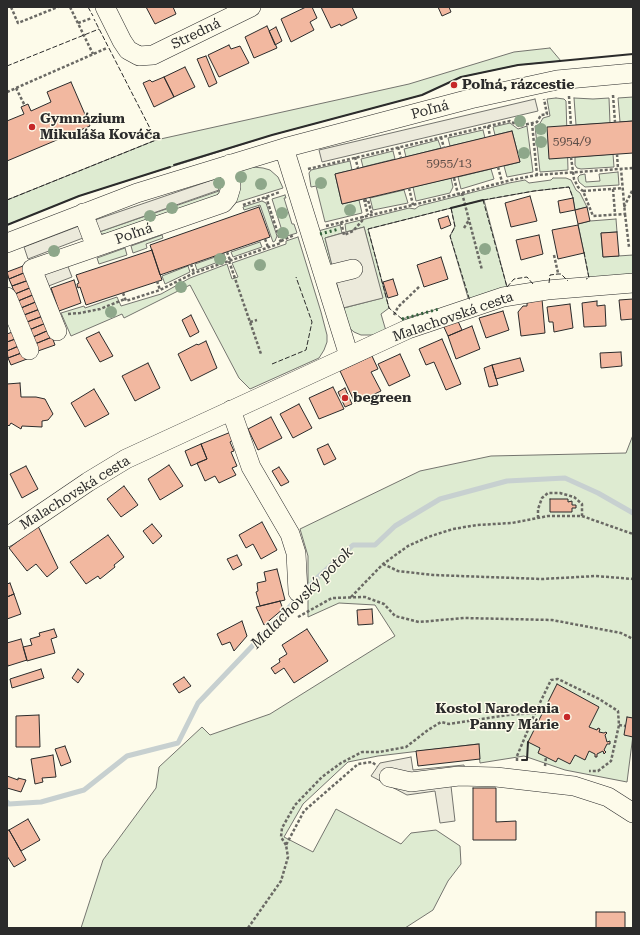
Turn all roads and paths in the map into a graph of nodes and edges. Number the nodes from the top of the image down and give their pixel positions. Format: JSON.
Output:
{"nodes":[{"id":1,"x":11,"y":7,"type":"edge"},
{"id":2,"x":58,"y":7,"type":"edge"},
{"id":3,"x":70,"y":7,"type":"edge"},
{"id":4,"x":252,"y":7,"type":"edge"},
{"id":5,"x":102,"y":11,"type":"edge"},
{"id":6,"x":78,"y":23,"type":"junction"},
{"id":7,"x":122,"y":41,"type":"junction"},
{"id":8,"x":93,"y":54,"type":"junction"},
{"id":9,"x":633,"y":73,"type":"edge"},
{"id":10,"x":16,"y":88,"type":"junction"},
{"id":11,"x":7,"y":92,"type":"edge"},
{"id":12,"x":569,"y":95,"type":"dead end"},
{"id":13,"x":613,"y":95,"type":"dead end"},
{"id":14,"x":543,"y":97,"type":"dead end"},
{"id":15,"x":25,"y":106,"type":"dead end"},
{"id":16,"x":615,"y":122,"type":"dead end"},
{"id":17,"x":532,"y":123,"type":"junction"},
{"id":18,"x":488,"y":126,"type":"junction"},
{"id":19,"x":571,"y":126,"type":"dead end"},
{"id":20,"x":490,"y":136,"type":"dead end"},
{"id":21,"x":441,"y":137,"type":"junction"},
{"id":22,"x":284,"y":148,"type":"junction"},
{"id":23,"x":398,"y":148,"type":"junction"},
{"id":24,"x":444,"y":148,"type":"dead end"},
{"id":25,"x":617,"y":154,"type":"dead end"},
{"id":26,"x":355,"y":157,"type":"junction"},
{"id":27,"x":571,"y":157,"type":"dead end"},
{"id":28,"x":401,"y":158,"type":"dead end"},
{"id":29,"x":230,"y":164,"type":"junction"},
{"id":30,"x":498,"y":167,"type":"dead end"},
{"id":31,"x":311,"y":168,"type":"dead end"},
{"id":32,"x":358,"y":168,"type":"dead end"},
{"id":33,"x":633,"y":168,"type":"edge"},
{"id":34,"x":620,"y":169,"type":"junction"},
{"id":35,"x":572,"y":172,"type":"junction"},
{"id":36,"x":538,"y":175,"type":"junction"},
{"id":37,"x":454,"y":178,"type":"dead end"},
{"id":38,"x":502,"y":182,"type":"junction"},
{"id":39,"x":409,"y":188,"type":"dead end"},
{"id":40,"x":623,"y":188,"type":"junction"},
{"id":41,"x":613,"y":189,"type":"junction"},
{"id":42,"x":633,"y":189,"type":"edge"},
{"id":43,"x":583,"y":190,"type":"junction"},
{"id":44,"x":462,"y":193,"type":"junction"},
{"id":45,"x":458,"y":194,"type":"junction"},
{"id":46,"x":266,"y":197,"type":"dead end"},
{"id":47,"x":413,"y":205,"type":"junction"},
{"id":48,"x":624,"y":207,"type":"junction"},
{"id":49,"x":83,"y":213,"type":"junction"},
{"id":50,"x":372,"y":214,"type":"junction"},
{"id":51,"x":615,"y":214,"type":"junction"},
{"id":52,"x":625,"y":214,"type":"junction"},
{"id":53,"x":368,"y":215,"type":"junction"},
{"id":54,"x":363,"y":216,"type":"junction"},
{"id":55,"x":469,"y":220,"type":"junction"},
{"id":56,"x":341,"y":222,"type":"junction"},
{"id":57,"x":464,"y":228,"type":"dead end"},
{"id":58,"x":303,"y":232,"type":"junction"},
{"id":59,"x":265,"y":239,"type":"dead end"},
{"id":60,"x":280,"y":241,"type":"junction"},
{"id":61,"x":7,"y":243,"type":"edge"},
{"id":62,"x":96,"y":247,"type":"junction"},
{"id":63,"x":268,"y":247,"type":"junction"},
{"id":64,"x":629,"y":247,"type":"dead end"},
{"id":65,"x":227,"y":252,"type":"dead end"},
{"id":66,"x":554,"y":255,"type":"dead end"},
{"id":67,"x":229,"y":261,"type":"junction"},
{"id":68,"x":191,"y":264,"type":"dead end"},
{"id":69,"x":353,"y":269,"type":"dead end"},
{"id":70,"x":482,"y":270,"type":"dead end"},
{"id":71,"x":194,"y":273,"type":"junction"},
{"id":72,"x":558,"y":274,"type":"dead end"},
{"id":73,"x":324,"y":276,"type":"junction"},
{"id":74,"x":158,"y":281,"type":"dead end"},
{"id":75,"x":633,"y":283,"type":"edge"},
{"id":76,"x":420,"y":286,"type":"dead end"},
{"id":77,"x":160,"y":290,"type":"junction"},
{"id":78,"x":123,"y":293,"type":"dead end"},
{"id":79,"x":7,"y":297,"type":"edge"},
{"id":80,"x":125,"y":299,"type":"junction"},
{"id":81,"x":395,"y":313,"type":"dead end"},
{"id":82,"x":257,"y":320,"type":"dead end"},
{"id":83,"x":250,"y":322,"type":"junction"},
{"id":84,"x":54,"y":323,"type":"joint"},
{"id":85,"x":29,"y":350,"type":"dead end"},
{"id":86,"x":261,"y":354,"type":"dead end"},
{"id":87,"x":349,"y":356,"type":"junction"},
{"id":88,"x":231,"y":410,"type":"junction"},
{"id":89,"x":582,"y":516,"type":"junction"},
{"id":90,"x":538,"y":518,"type":"junction"},
{"id":91,"x":633,"y":534,"type":"edge"},
{"id":92,"x":7,"y":537,"type":"edge"},
{"id":93,"x":383,"y":564,"type":"junction"},
{"id":94,"x":633,"y":579,"type":"edge"},
{"id":95,"x":298,"y":592,"type":"dead end"},
{"id":96,"x":351,"y":597,"type":"junction"},
{"id":97,"x":298,"y":617,"type":"dead end"},
{"id":98,"x":633,"y":639,"type":"edge"},
{"id":99,"x":535,"y":713,"type":"junction"},
{"id":100,"x":619,"y":725,"type":"junction"},
{"id":101,"x":625,"y":726,"type":"dead end"},
{"id":102,"x":546,"y":757,"type":"dead end"},
{"id":103,"x":518,"y":766,"type":"dead end"},
{"id":104,"x":553,"y":766,"type":"dead end"},
{"id":105,"x":582,"y":770,"type":"dead end"},
{"id":106,"x":388,"y":777,"type":"joint"},
{"id":107,"x":633,"y":813,"type":"edge"},
{"id":108,"x":286,"y":845,"type":"junction"},
{"id":109,"x":248,"y":928,"type":"edge"}],
"edges":[{"from":1,"to":2,"type":"path"},
{"from":3,"to":6,"type":"path"},
{"from":4,"to":7,"type":"street","name":"Stredná"},
{"from":5,"to":6,"type":"path"},
{"from":5,"to":7,"type":"street"},
{"from":6,"to":8,"type":"path"},
{"from":7,"to":8,"type":"path"},
{"from":8,"to":10,"type":"path"},
{"from":9,"to":22,"type":"street","name":"Poľná"},
{"from":10,"to":11,"type":"path"},
{"from":10,"to":15,"type":"path"},
{"from":12,"to":19,"type":"path"},
{"from":13,"to":16,"type":"path"},
{"from":14,"to":17,"type":"path"},
{"from":17,"to":18,"type":"path"},
{"from":17,"to":36,"type":"path"},
{"from":18,"to":20,"type":"path"},
{"from":18,"to":21,"type":"path"},
{"from":21,"to":23,"type":"path"},
{"from":21,"to":24,"type":"path"},
{"from":22,"to":29,"type":"street","name":"Poľná"},
{"from":22,"to":58,"type":"street"},
{"from":23,"to":26,"type":"path"},
{"from":23,"to":28,"type":"path"},
{"from":25,"to":34,"type":"path"},
{"from":26,"to":31,"type":"path"},
{"from":26,"to":32,"type":"path"},
{"from":27,"to":35,"type":"path"},
{"from":29,"to":49,"type":"street","name":"Poľná"},
{"from":29,"to":62,"type":"street","name":"Poľná"},
{"from":30,"to":38,"type":"path"},
{"from":33,"to":34,"type":"path"},
{"from":34,"to":35,"type":"path"},
{"from":34,"to":40,"type":"path"},
{"from":35,"to":36,"type":"path"},
{"from":35,"to":43,"type":"path"},
{"from":36,"to":38,"type":"path"},
{"from":37,"to":45,"type":"path"},
{"from":38,"to":44,"type":"path"},
{"from":39,"to":47,"type":"path"},
{"from":40,"to":41,"type":"path"},
{"from":40,"to":48,"type":"path"},
{"from":41,"to":43,"type":"path"},
{"from":41,"to":51,"type":"path"},
{"from":42,"to":48,"type":"path"},
{"from":43,"to":51,"type":"path"},
{"from":44,"to":45,"type":"path"},
{"from":44,"to":55,"type":"path"},
{"from":45,"to":47,"type":"path"},
{"from":46,"to":60,"type":"path"},
{"from":47,"to":50,"type":"path"},
{"from":48,"to":52,"type":"path"},
{"from":49,"to":61,"type":"street","name":"Poľná"},
{"from":49,"to":62,"type":"street","name":"Poľná"},
{"from":50,"to":53,"type":"path"},
{"from":50,"to":53,"type":"path"},
{"from":51,"to":52,"type":"path"},
{"from":52,"to":64,"type":"path"},
{"from":53,"to":54,"type":"path"},
{"from":54,"to":56,"type":"path"},
{"from":54,"to":56,"type":"path"},
{"from":55,"to":57,"type":"path"},
{"from":55,"to":70,"type":"path"},
{"from":56,"to":58,"type":"path"},
{"from":58,"to":60,"type":"path"},
{"from":58,"to":73,"type":"street"},
{"from":59,"to":63,"type":"path"},
{"from":60,"to":63,"type":"path"},
{"from":62,"to":84,"type":"street","name":"Poľná"},
{"from":63,"to":67,"type":"path"},
{"from":65,"to":67,"type":"path"},
{"from":66,"to":72,"type":"path"},
{"from":67,"to":71,"type":"path"},
{"from":67,"to":83,"type":"path"},
{"from":68,"to":71,"type":"path"},
{"from":69,"to":73,"type":"street"},
{"from":71,"to":77,"type":"path"},
{"from":73,"to":87,"type":"street"},
{"from":74,"to":77,"type":"path"},
{"from":75,"to":87,"type":"street","name":"Malachovská cesta"},
{"from":76,"to":81,"type":"path"},
{"from":77,"to":80,"type":"path"},
{"from":78,"to":80,"type":"path"},
{"from":79,"to":85,"type":"street"},
{"from":80,"to":84,"type":"path"},
{"from":82,"to":83,"type":"path"},
{"from":83,"to":86,"type":"path"},
{"from":87,"to":88,"type":"street","name":"Malachovská cesta"},
{"from":88,"to":92,"type":"street","name":"Malachovská cesta"},
{"from":88,"to":95,"type":"street"},
{"from":89,"to":90,"type":"path"},
{"from":89,"to":90,"type":"path"},
{"from":89,"to":91,"type":"path"},
{"from":90,"to":93,"type":"path"},
{"from":93,"to":94,"type":"path"},
{"from":93,"to":96,"type":"path"},
{"from":96,"to":97,"type":"path"},
{"from":96,"to":98,"type":"path"},
{"from":99,"to":100,"type":"path"},
{"from":99,"to":103,"type":"path"},
{"from":99,"to":108,"type":"path"},
{"from":100,"to":101,"type":"path"},
{"from":100,"to":105,"type":"path"},
{"from":102,"to":104,"type":"path"},
{"from":106,"to":107,"type":"street"},
{"from":106,"to":108,"type":"path"},
{"from":108,"to":109,"type":"path"}]}
